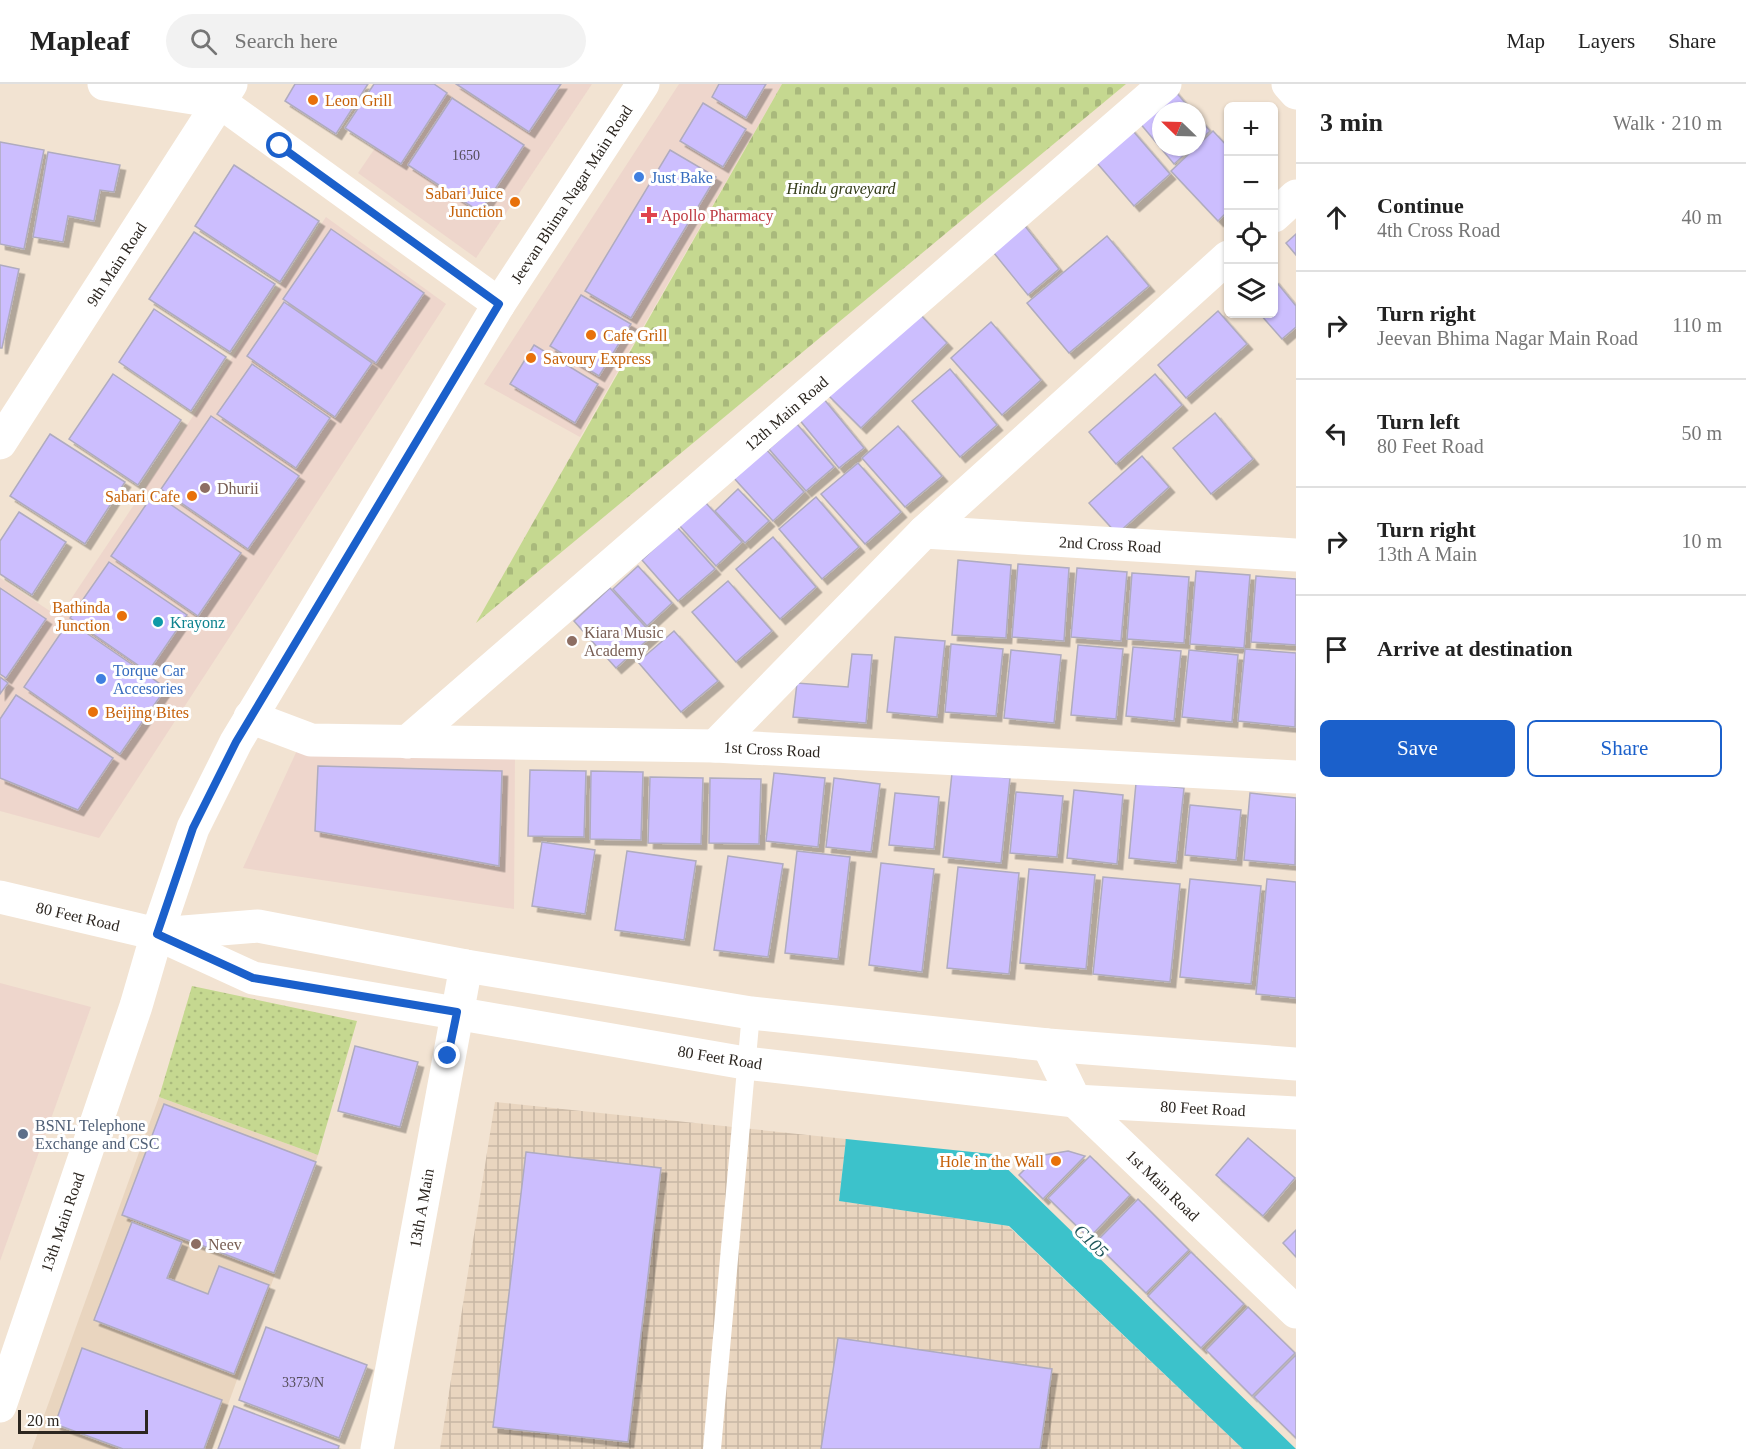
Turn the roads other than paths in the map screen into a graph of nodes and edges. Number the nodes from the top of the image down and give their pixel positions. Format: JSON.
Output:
{"nodes":[{"id":1,"x":104,"y":84,"type":"edge"},
{"id":2,"x":188,"y":84,"type":"edge"},
{"id":3,"x":643,"y":84,"type":"edge"},
{"id":4,"x":1165,"y":84,"type":"edge"},
{"id":5,"x":1288,"y":84,"type":"edge"},
{"id":6,"x":226,"y":93,"type":"edge"},
{"id":7,"x":1296,"y":93,"type":"edge"},
{"id":8,"x":1296,"y":196,"type":"edge"},
{"id":9,"x":1278,"y":212,"type":"edge"},
{"id":10,"x":1224,"y":261,"type":"edge"},
{"id":11,"x":499,"y":304,"type":"junction"},
{"id":12,"x":5,"y":426,"type":"edge"},
{"id":13,"x":924,"y":532,"type":"junction"},
{"id":14,"x":1296,"y":555,"type":"edge"},
{"id":15,"x":250,"y":717,"type":"junction"},
{"id":16,"x":407,"y":742,"type":"junction"},
{"id":17,"x":715,"y":746,"type":"junction"},
{"id":18,"x":1296,"y":777,"type":"edge"},
{"id":19,"x":0,"y":897,"type":"edge"},
{"id":20,"x":157,"y":934,"type":"junction"},
{"id":21,"x":466,"y":966,"type":"junction"},
{"id":22,"x":457,"y":1012,"type":"junction"},
{"id":23,"x":751,"y":1013,"type":"junction"},
{"id":24,"x":1048,"y":1045,"type":"junction"},
{"id":25,"x":745,"y":1063,"type":"junction"},
{"id":26,"x":1296,"y":1064,"type":"edge"},
{"id":27,"x":1075,"y":1101,"type":"junction"},
{"id":28,"x":1296,"y":1113,"type":"edge"},
{"id":29,"x":1296,"y":1312,"type":"edge"},
{"id":30,"x":0,"y":1406,"type":"edge"},
{"id":31,"x":377,"y":1449,"type":"edge"},
{"id":32,"x":712,"y":1449,"type":"edge"}],
"edges":[{"from":1,"to":6,"type":"street"},
{"from":2,"to":6,"type":"street"},
{"from":3,"to":11,"type":"street","name":"Jeevan Bhima Nagar Main Road"},
{"from":4,"to":16,"type":"street","name":"12th Main Road"},
{"from":5,"to":7,"type":"street"},
{"from":6,"to":11,"type":"street"},
{"from":6,"to":12,"type":"street","name":"9th Main Road"},
{"from":8,"to":9,"type":"street"},
{"from":10,"to":13,"type":"street"},
{"from":11,"to":15,"type":"street","name":"Jeevan Bhima Nagar Main Road"},
{"from":13,"to":14,"type":"street","name":"2nd Cross Road"},
{"from":13,"to":17,"type":"street"},
{"from":15,"to":16,"type":"street","name":"1st Cross Road"},
{"from":15,"to":20,"type":"street","name":"Jeevan Bhima Nagar Main Road"},
{"from":16,"to":17,"type":"street","name":"1st Cross Road"},
{"from":17,"to":18,"type":"street","name":"1st Cross Road"},
{"from":19,"to":20,"type":"street","name":"80 Feet Road"},
{"from":20,"to":21,"type":"street","name":"80 Feet Road"},
{"from":20,"to":22,"type":"street","name":"80 Feet Road"},
{"from":20,"to":30,"type":"street","name":"13th Main Road"},
{"from":21,"to":22,"type":"street","name":"13th A Main"},
{"from":21,"to":23,"type":"street","name":"80 Feet Road"},
{"from":22,"to":25,"type":"street","name":"80 Feet Road"},
{"from":22,"to":31,"type":"street","name":"13th A Main"},
{"from":23,"to":24,"type":"street","name":"80 Feet Road"},
{"from":23,"to":25,"type":"lane"},
{"from":24,"to":26,"type":"street","name":"80 Feet Road"},
{"from":24,"to":27,"type":"street","name":"1st Main Road"},
{"from":25,"to":27,"type":"street","name":"80 Feet Road"},
{"from":25,"to":32,"type":"lane"},
{"from":27,"to":28,"type":"street","name":"80 Feet Road"},
{"from":27,"to":29,"type":"street","name":"1st Main Road"}]}
